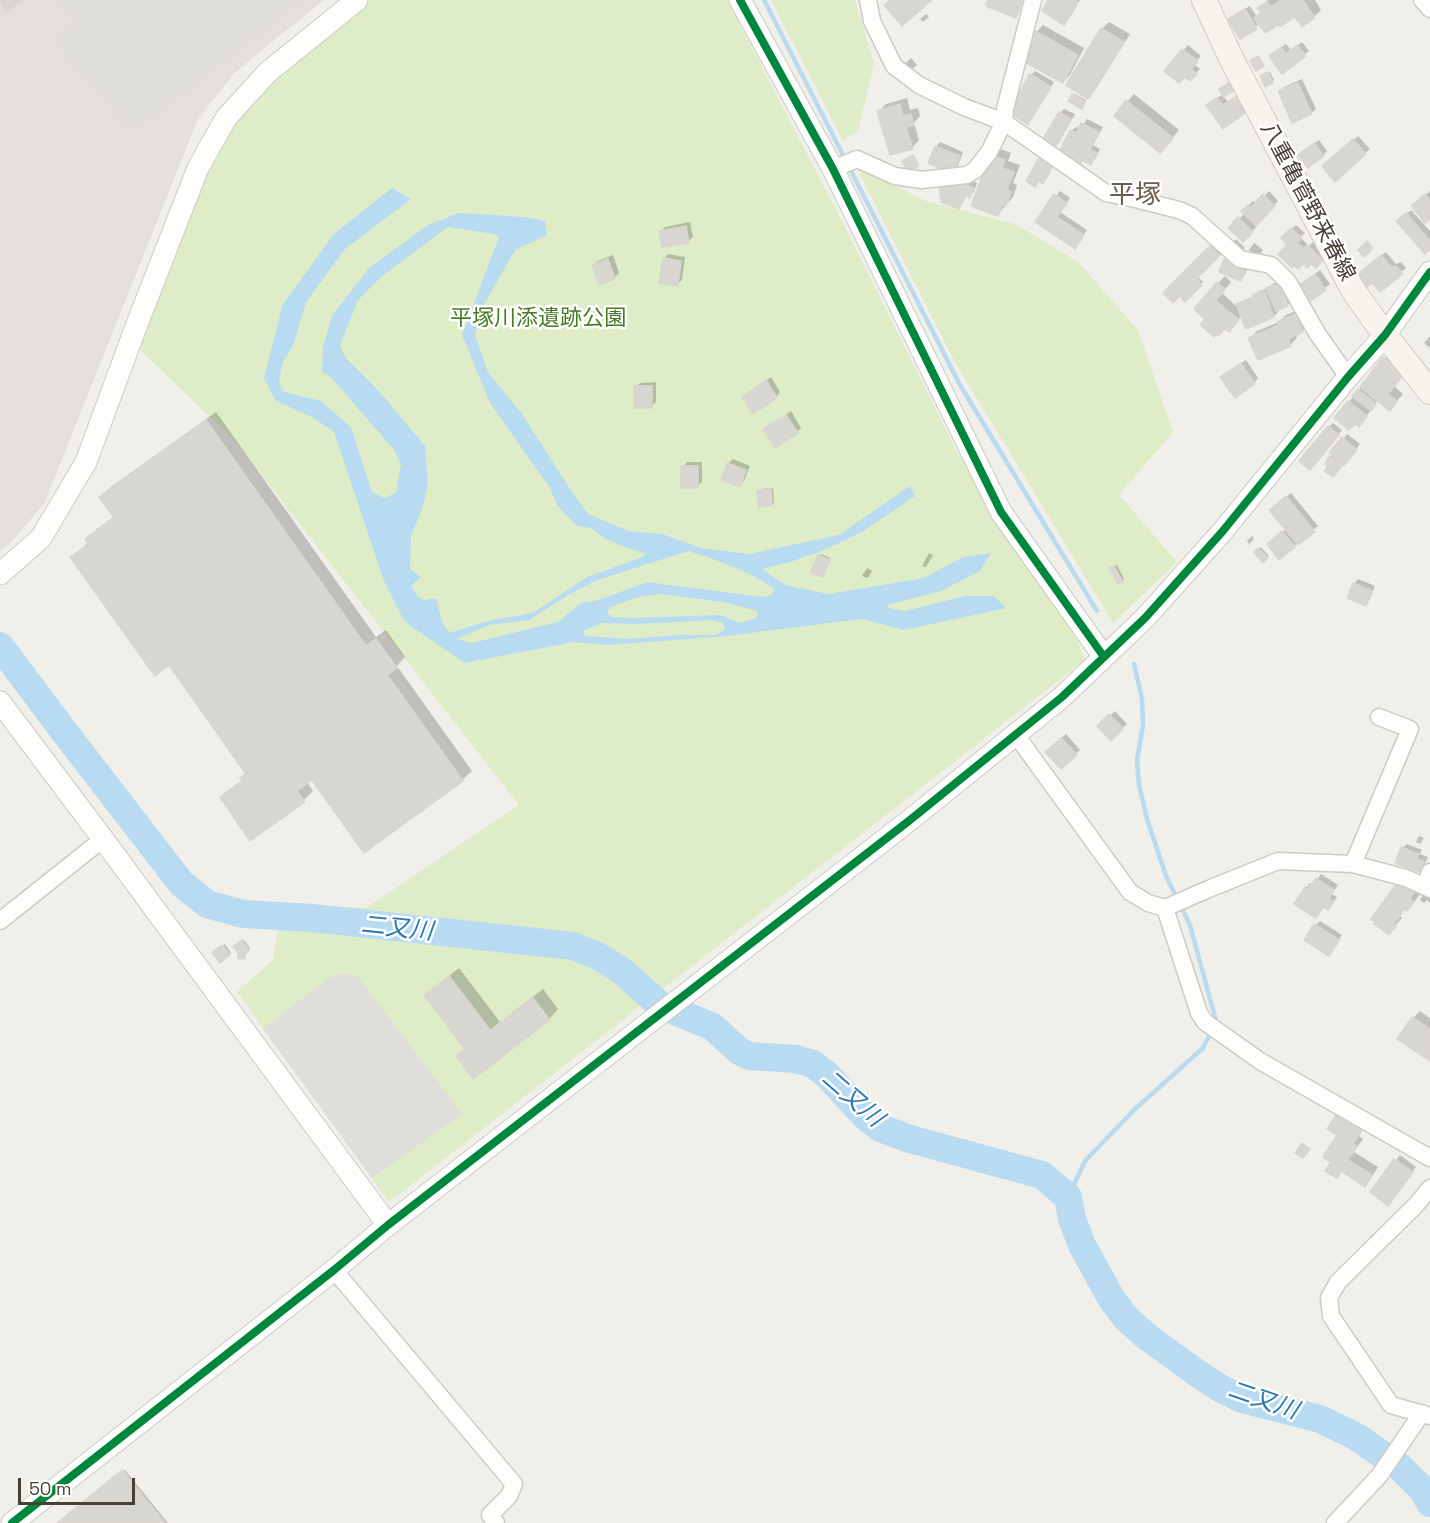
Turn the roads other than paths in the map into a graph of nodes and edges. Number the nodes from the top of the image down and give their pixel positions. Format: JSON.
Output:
{"nodes":[{"id":1,"x":357,"y":0,"type":"edge"},
{"id":2,"x":740,"y":0,"type":"edge"},
{"id":3,"x":868,"y":0,"type":"edge"},
{"id":4,"x":1034,"y":0,"type":"edge"},
{"id":5,"x":1204,"y":0,"type":"edge"},
{"id":6,"x":1422,"y":0,"type":"edge"},
{"id":7,"x":1430,"y":9,"type":"edge"},
{"id":8,"x":1004,"y":122,"type":"junction"},
{"id":9,"x":833,"y":169,"type":"junction"},
{"id":10,"x":1430,"y":272,"type":"edge"},
{"id":11,"x":1384,"y":335,"type":"junction"},
{"id":12,"x":1348,"y":377,"type":"junction"},
{"id":13,"x":1430,"y":392,"type":"edge"},
{"id":14,"x":0,"y":574,"type":"edge"},
{"id":15,"x":1104,"y":657,"type":"junction"},
{"id":16,"x":0,"y":702,"type":"edge"},
{"id":17,"x":1380,"y":717,"type":"dead end"},
{"id":18,"x":1016,"y":735,"type":"junction"},
{"id":19,"x":103,"y":839,"type":"junction"},
{"id":20,"x":1353,"y":864,"type":"junction"},
{"id":21,"x":1428,"y":883,"type":"edge"},
{"id":22,"x":1165,"y":908,"type":"junction"},
{"id":23,"x":0,"y":921,"type":"edge"},
{"id":24,"x":1430,"y":1158,"type":"edge"},
{"id":25,"x":1430,"y":1188,"type":"edge"},
{"id":26,"x":388,"y":1225,"type":"junction"},
{"id":27,"x":334,"y":1270,"type":"junction"},
{"id":28,"x":1426,"y":1415,"type":"edge"},
{"id":29,"x":12,"y":1523,"type":"edge"},
{"id":30,"x":496,"y":1523,"type":"edge"},
{"id":31,"x":1335,"y":1523,"type":"edge"}],
"edges":[{"from":1,"to":14,"type":"street"},
{"from":2,"to":9,"type":"street"},
{"from":3,"to":8,"type":"street"},
{"from":4,"to":8,"type":"street"},
{"from":5,"to":11,"type":"main road","name":"八重亀菅野来春線"},
{"from":6,"to":7,"type":"street"},
{"from":8,"to":9,"type":"street"},
{"from":8,"to":12,"type":"street"},
{"from":9,"to":15,"type":"street"},
{"from":10,"to":11,"type":"street"},
{"from":11,"to":12,"type":"street"},
{"from":11,"to":13,"type":"main road","name":"八重亀菅野来春線"},
{"from":12,"to":15,"type":"street"},
{"from":15,"to":18,"type":"street"},
{"from":16,"to":19,"type":"street"},
{"from":17,"to":20,"type":"street"},
{"from":18,"to":22,"type":"street"},
{"from":18,"to":26,"type":"street"},
{"from":19,"to":23,"type":"street"},
{"from":19,"to":26,"type":"street"},
{"from":20,"to":21,"type":"street"},
{"from":20,"to":22,"type":"street"},
{"from":22,"to":24,"type":"street"},
{"from":25,"to":28,"type":"street"},
{"from":26,"to":27,"type":"street"},
{"from":27,"to":29,"type":"street"},
{"from":27,"to":30,"type":"street"},
{"from":28,"to":31,"type":"street"}]}
